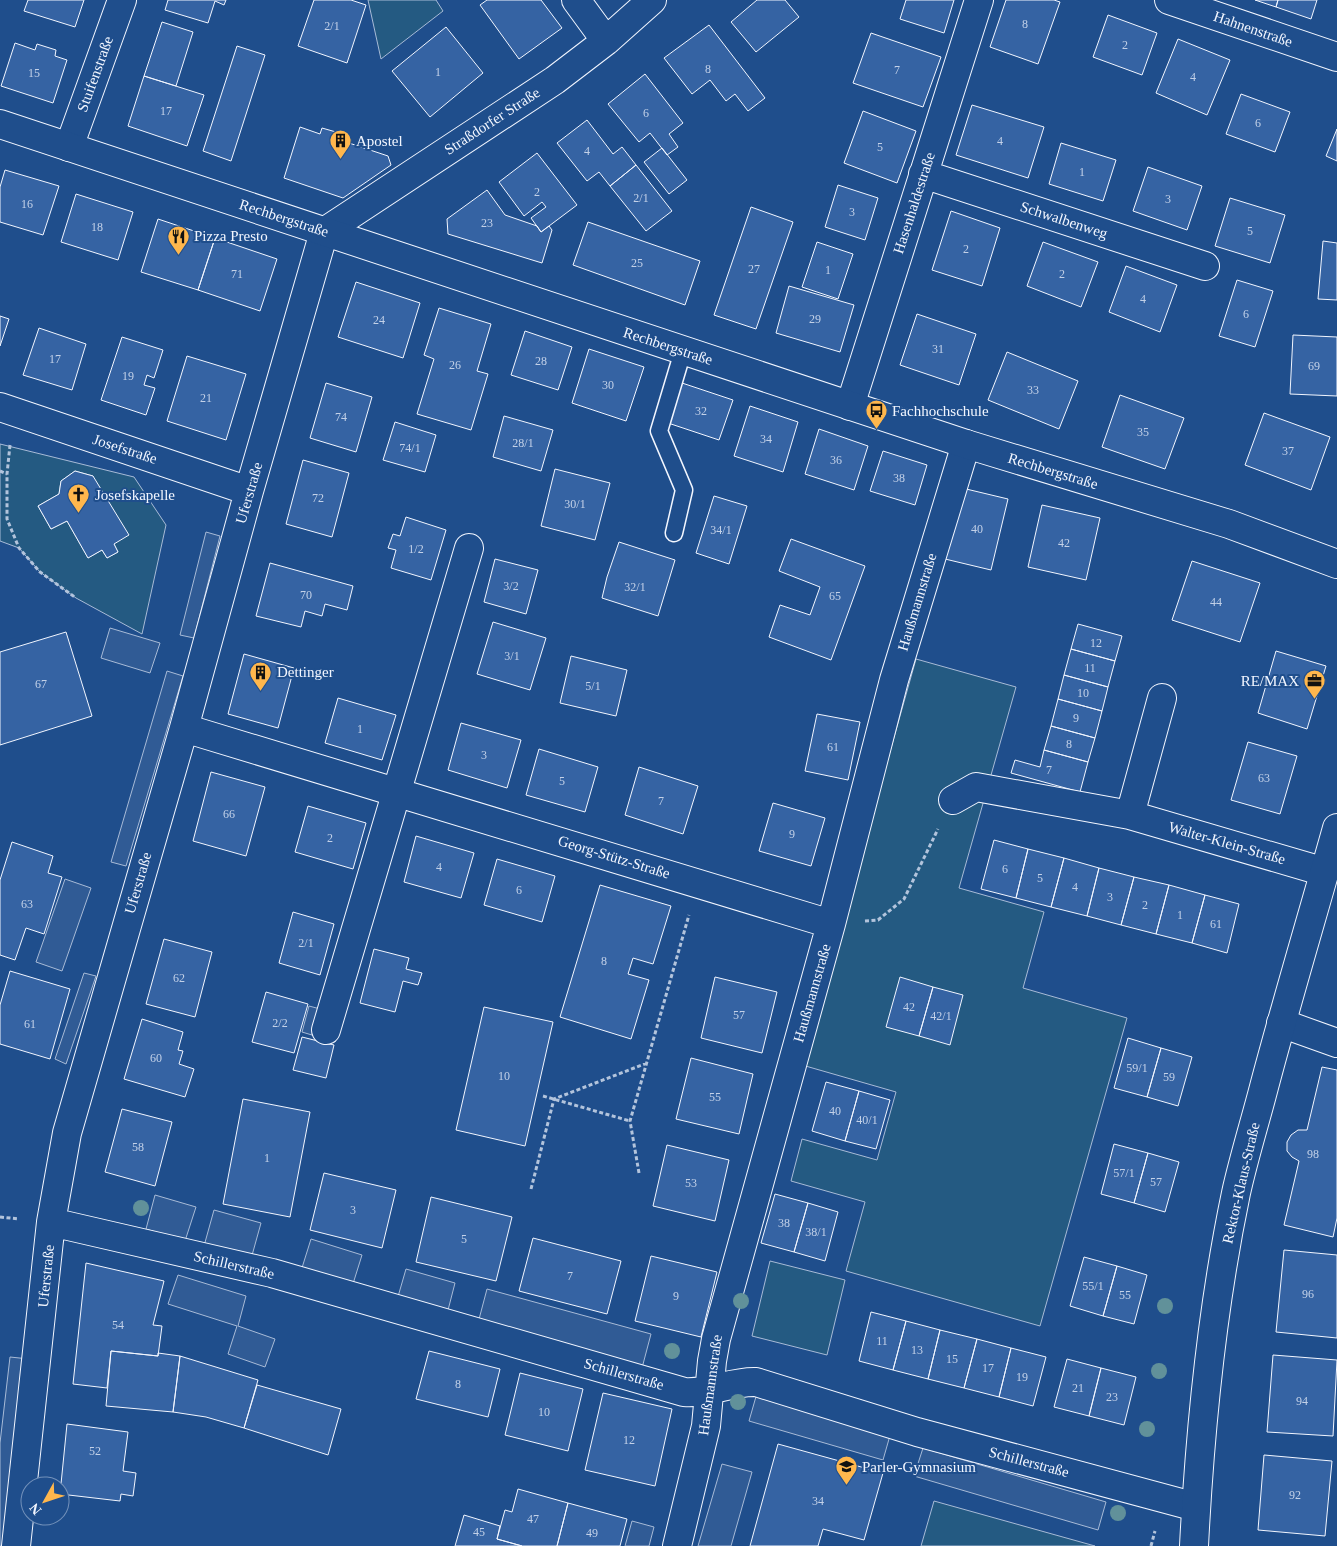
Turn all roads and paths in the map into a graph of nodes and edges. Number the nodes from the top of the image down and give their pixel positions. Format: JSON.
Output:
{"nodes":[{"id":1,"x":122,"y":0,"type":"edge"},
{"id":2,"x":576,"y":0,"type":"edge"},
{"id":3,"x":652,"y":0,"type":"edge"},
{"id":4,"x":979,"y":0,"type":"edge"},
{"id":5,"x":1169,"y":0,"type":"edge"},
{"id":6,"x":606,"y":41,"type":"junction"},
{"id":7,"x":1337,"y":57,"type":"edge"},
{"id":8,"x":0,"y":124,"type":"edge"},
{"id":9,"x":69,"y":147,"type":"junction"},
{"id":10,"x":924,"y":174,"type":"junction"},
{"id":11,"x":324,"y":232,"type":"junction"},
{"id":12,"x":1205,"y":266,"type":"dead end"},
{"id":13,"x":683,"y":351,"type":"junction"},
{"id":14,"x":850,"y":406,"type":"junction"},
{"id":15,"x":7,"y":410,"type":"edge"},
{"id":16,"x":966,"y":444,"type":"junction"},
{"id":17,"x":0,"y":472,"type":"edge"},
{"id":18,"x":7,"y":474,"type":"junction"},
{"id":19,"x":249,"y":490,"type":"junction"},
{"id":20,"x":674,"y":533,"type":"dead end"},
{"id":21,"x":469,"y":548,"type":"dead end"},
{"id":22,"x":1337,"y":564,"type":"edge"},
{"id":23,"x":76,"y":598,"type":"dead end"},
{"id":24,"x":1162,"y":698,"type":"dead end"},
{"id":25,"x":184,"y":728,"type":"junction"},
{"id":26,"x":397,"y":792,"type":"junction"},
{"id":27,"x":953,"y":800,"type":"joint"},
{"id":28,"x":1130,"y":815,"type":"junction"},
{"id":29,"x":1337,"y":828,"type":"edge"},
{"id":30,"x":1325,"y":872,"type":"junction"},
{"id":31,"x":698,"y":883,"type":"junction"},
{"id":32,"x":831,"y":924,"type":"junction"},
{"id":33,"x":1281,"y":1023,"type":"junction"},
{"id":34,"x":326,"y":1030,"type":"dead end"},
{"id":35,"x":1337,"y":1043,"type":"edge"},
{"id":36,"x":648,"y":1063,"type":"junction"},
{"id":37,"x":543,"y":1096,"type":"dead end"},
{"id":38,"x":554,"y":1099,"type":"junction"},
{"id":39,"x":630,"y":1121,"type":"junction"},
{"id":40,"x":639,"y":1173,"type":"dead end"},
{"id":41,"x":531,"y":1189,"type":"dead end"},
{"id":42,"x":51,"y":1222,"type":"junction"},
{"id":43,"x":709,"y":1390,"type":"junction"},
{"id":44,"x":1196,"y":1507,"type":"junction"},
{"id":45,"x":16,"y":1546,"type":"edge"},
{"id":46,"x":677,"y":1546,"type":"edge"},
{"id":47,"x":1194,"y":1546,"type":"edge"}],
"edges":[{"from":1,"to":9,"type":"street","name":"Stuifenstraße"},
{"from":2,"to":6,"type":"street"},
{"from":3,"to":6,"type":"street","name":"Straßdorfer Straße"},
{"from":4,"to":10,"type":"street","name":"Hasenhaldestraße"},
{"from":5,"to":7,"type":"street","name":"Hahnenstraße"},
{"from":6,"to":11,"type":"street","name":"Straßdorfer Straße"},
{"from":8,"to":9,"type":"street","name":"Rechbergstraße"},
{"from":9,"to":11,"type":"street","name":"Rechbergstraße"},
{"from":10,"to":12,"type":"street","name":"Schwalbenweg"},
{"from":10,"to":14,"type":"street","name":"Hasenhaldestraße"},
{"from":11,"to":13,"type":"street","name":"Rechbergstraße"},
{"from":11,"to":19,"type":"street","name":"Uferstraße"},
{"from":13,"to":14,"type":"street","name":"Rechbergstraße"},
{"from":13,"to":20,"type":"lane"},
{"from":14,"to":16,"type":"street","name":"Rechbergstraße"},
{"from":15,"to":18,"type":"path"},
{"from":15,"to":19,"type":"street","name":"Josefstraße"},
{"from":16,"to":22,"type":"street","name":"Rechbergstraße"},
{"from":16,"to":32,"type":"street","name":"Haußmannstraße"},
{"from":17,"to":18,"type":"path"},
{"from":18,"to":23,"type":"path"},
{"from":19,"to":25,"type":"street","name":"Uferstraße"},
{"from":21,"to":26,"type":"street"},
{"from":24,"to":28,"type":"street"},
{"from":25,"to":26,"type":"street","name":"Georg-Stütz-Straße"},
{"from":25,"to":42,"type":"street","name":"Uferstraße"},
{"from":26,"to":31,"type":"street","name":"Georg-Stütz-Straße"},
{"from":26,"to":34,"type":"street"},
{"from":27,"to":28,"type":"street","name":"Walter-Klein-Straße"},
{"from":27,"to":32,"type":"path"},
{"from":28,"to":30,"type":"street","name":"Walter-Klein-Straße"},
{"from":29,"to":30,"type":"street","name":"Rektor-Klaus-Straße"},
{"from":30,"to":33,"type":"street","name":"Rektor-Klaus-Straße"},
{"from":31,"to":32,"type":"street","name":"Georg-Stütz-Straße"},
{"from":31,"to":36,"type":"path"},
{"from":32,"to":43,"type":"street","name":"Haußmannstraße"},
{"from":33,"to":35,"type":"street"},
{"from":33,"to":44,"type":"street","name":"Rektor-Klaus-Straße"},
{"from":36,"to":38,"type":"path"},
{"from":36,"to":39,"type":"path"},
{"from":37,"to":38,"type":"path"},
{"from":38,"to":39,"type":"path"},
{"from":38,"to":41,"type":"path"},
{"from":39,"to":40,"type":"path"},
{"from":42,"to":43,"type":"street","name":"Schillerstraße"},
{"from":42,"to":45,"type":"street","name":"Uferstraße"},
{"from":43,"to":44,"type":"street","name":"Schillerstraße"},
{"from":43,"to":46,"type":"street","name":"Haußmannstraße"},
{"from":44,"to":47,"type":"street","name":"Rektor-Klaus-Straße"}]}
